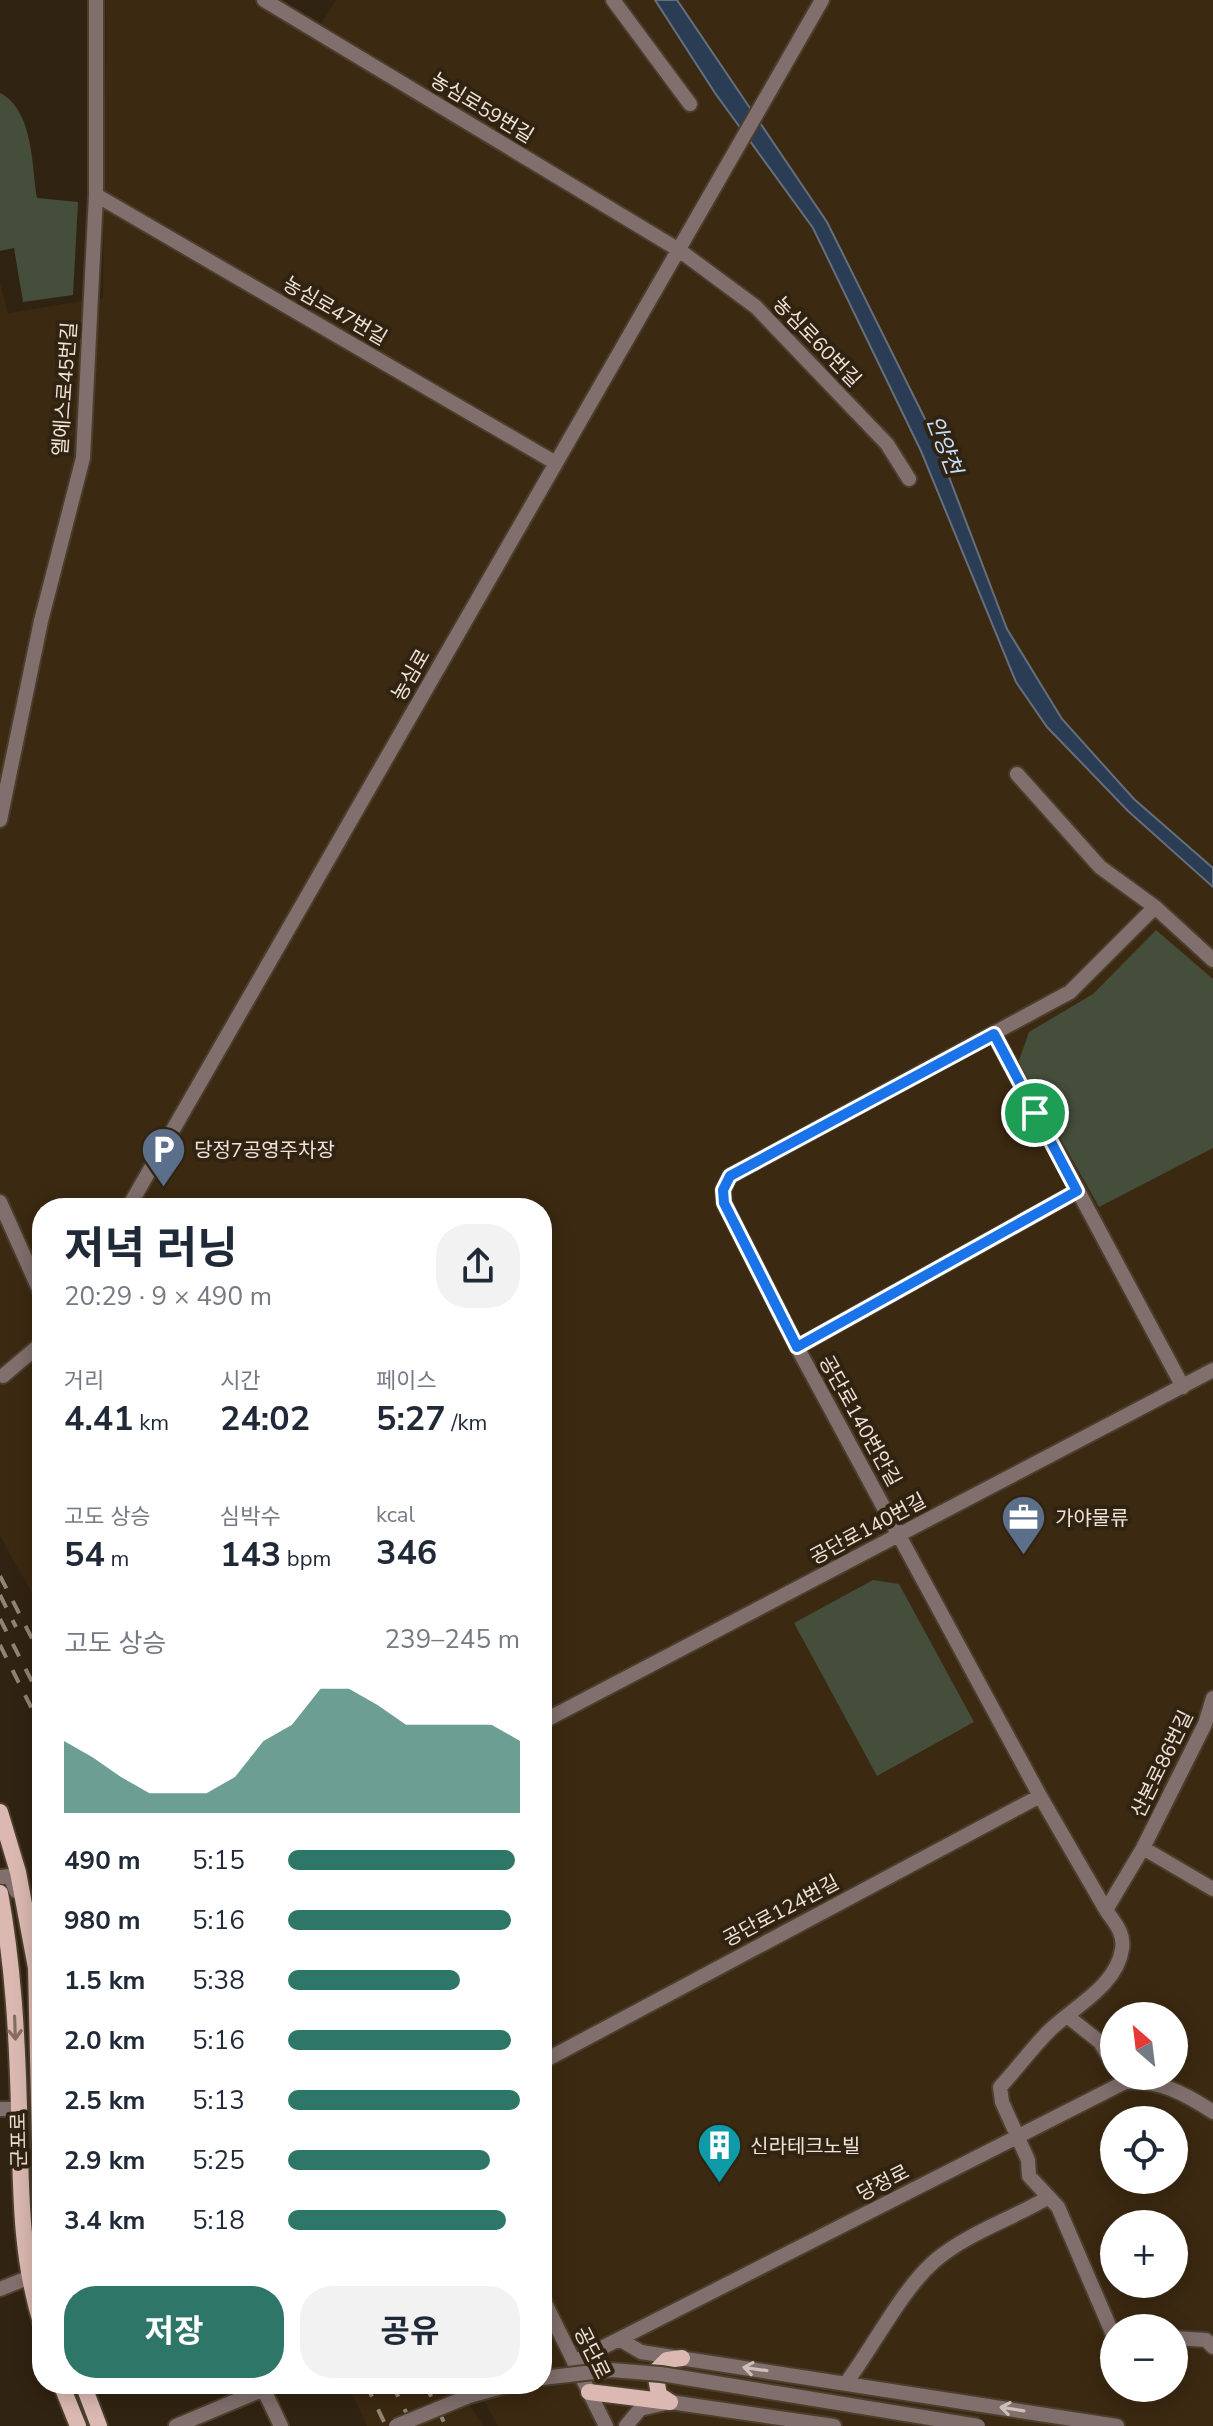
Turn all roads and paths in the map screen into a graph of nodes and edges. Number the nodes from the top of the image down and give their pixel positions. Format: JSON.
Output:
{"nodes":[{"id":1,"x":96,"y":0,"type":"edge"},
{"id":2,"x":264,"y":0,"type":"edge"},
{"id":3,"x":613,"y":0,"type":"edge"},
{"id":4,"x":822,"y":0,"type":"edge"},
{"id":5,"x":690,"y":104,"type":"dead end"},
{"id":6,"x":96,"y":195,"type":"junction"},
{"id":7,"x":679,"y":250,"type":"junction"},
{"id":8,"x":554,"y":462,"type":"junction"},
{"id":9,"x":909,"y":479,"type":"dead end"},
{"id":10,"x":1017,"y":774,"type":"dead end"},
{"id":11,"x":0,"y":820,"type":"edge"},
{"id":12,"x":1155,"y":907,"type":"junction"},
{"id":13,"x":1213,"y":960,"type":"edge"},
{"id":14,"x":994,"y":1034,"type":"junction"},
{"id":15,"x":1077,"y":1191,"type":"junction"},
{"id":16,"x":134,"y":1198,"type":"edge"},
{"id":17,"x":0,"y":1202,"type":"edge"},
{"id":18,"x":32,"y":1274,"type":"edge"},
{"id":19,"x":797,"y":1347,"type":"junction"},
{"id":20,"x":32,"y":1351,"type":"edge"},
{"id":21,"x":1213,"y":1370,"type":"edge"},
{"id":22,"x":3,"y":1376,"type":"dead end"},
{"id":23,"x":1183,"y":1387,"type":"junction"},
{"id":24,"x":900,"y":1535,"type":"junction"},
{"id":25,"x":1213,"y":1698,"type":"edge"},
{"id":26,"x":552,"y":1717,"type":"edge"},
{"id":27,"x":1040,"y":1796,"type":"junction"},
{"id":28,"x":0,"y":1812,"type":"edge"},
{"id":29,"x":1143,"y":1848,"type":"junction"},
{"id":30,"x":0,"y":1877,"type":"edge"},
{"id":31,"x":1213,"y":1889,"type":"edge"},
{"id":32,"x":0,"y":1893,"type":"edge"},
{"id":33,"x":23,"y":1901,"type":"junction"},
{"id":34,"x":1106,"y":1910,"type":"junction"},
{"id":35,"x":32,"y":1940,"type":"edge"},
{"id":36,"x":1067,"y":2016,"type":"junction"},
{"id":37,"x":1100,"y":2042,"type":"edge"},
{"id":38,"x":552,"y":2057,"type":"edge"},
{"id":39,"x":1103,"y":2090,"type":"edge"},
{"id":40,"x":1174,"y":2090,"type":"edge"},
{"id":41,"x":0,"y":2109,"type":"edge"},
{"id":42,"x":19,"y":2109,"type":"junction"},
{"id":43,"x":1213,"y":2112,"type":"edge"},
{"id":44,"x":1017,"y":2137,"type":"junction"},
{"id":45,"x":19,"y":2187,"type":"junction"},
{"id":46,"x":1049,"y":2197,"type":"junction"},
{"id":47,"x":32,"y":2233,"type":"edge"},
{"id":48,"x":30,"y":2277,"type":"junction"},
{"id":49,"x":32,"y":2285,"type":"edge"},
{"id":50,"x":0,"y":2289,"type":"edge"},
{"id":51,"x":1104,"y":2314,"type":"edge"},
{"id":52,"x":552,"y":2317,"type":"edge"},
{"id":53,"x":619,"y":2339,"type":"junction"},
{"id":54,"x":1188,"y":2339,"type":"edge"},
{"id":55,"x":1213,"y":2347,"type":"edge"},
{"id":56,"x":682,"y":2358,"type":"junction"},
{"id":57,"x":574,"y":2362,"type":"junction"},
{"id":58,"x":552,"y":2377,"type":"edge"},
{"id":59,"x":846,"y":2383,"type":"junction"},
{"id":60,"x":589,"y":2392,"type":"junction"},
{"id":61,"x":65,"y":2394,"type":"edge"},
{"id":62,"x":87,"y":2394,"type":"edge"},
{"id":63,"x":247,"y":2394,"type":"edge"},
{"id":64,"x":265,"y":2394,"type":"edge"},
{"id":65,"x":476,"y":2394,"type":"edge"},
{"id":66,"x":670,"y":2402,"type":"junction"},
{"id":67,"x":797,"y":2424,"type":"edge"},
{"id":68,"x":78,"y":2426,"type":"edge"},
{"id":69,"x":99,"y":2426,"type":"edge"},
{"id":70,"x":176,"y":2426,"type":"edge"},
{"id":71,"x":281,"y":2426,"type":"edge"},
{"id":72,"x":396,"y":2426,"type":"edge"},
{"id":73,"x":606,"y":2426,"type":"edge"},
{"id":74,"x":626,"y":2426,"type":"edge"},
{"id":75,"x":834,"y":2426,"type":"edge"},
{"id":76,"x":978,"y":2426,"type":"edge"},
{"id":77,"x":1117,"y":2426,"type":"edge"}],
"edges":[{"from":1,"to":6,"type":"street","name":"엘에스로45번길"},
{"from":2,"to":7,"type":"street","name":"농심로59번길"},
{"from":3,"to":5,"type":"street"},
{"from":4,"to":7,"type":"street","name":"농심로"},
{"from":6,"to":8,"type":"street","name":"농심로47번길"},
{"from":6,"to":11,"type":"street","name":"엘에스로45번길"},
{"from":7,"to":8,"type":"street","name":"농심로"},
{"from":7,"to":9,"type":"street","name":"농심로60번길"},
{"from":8,"to":16,"type":"street","name":"농심로"},
{"from":10,"to":12,"type":"street"},
{"from":12,"to":13,"type":"street"},
{"from":12,"to":14,"type":"street","name":"공단로140번안길"},
{"from":14,"to":15,"type":"street"},
{"from":14,"to":19,"type":"street","name":"공단로140번안길"},
{"from":15,"to":19,"type":"street"},
{"from":15,"to":23,"type":"street"},
{"from":17,"to":18,"type":"street"},
{"from":19,"to":24,"type":"street","name":"공단로140번안길"},
{"from":20,"to":22,"type":"street"},
{"from":21,"to":23,"type":"street","name":"공단로140번길"},
{"from":23,"to":24,"type":"street","name":"공단로140번길"},
{"from":24,"to":26,"type":"street","name":"공단로140번길"},
{"from":24,"to":27,"type":"street","name":"공단로140번안길"},
{"from":25,"to":29,"type":"street","name":"산본로86번길"},
{"from":27,"to":34,"type":"street","name":"공단로140번안길"},
{"from":27,"to":38,"type":"street","name":"공단로124번길"},
{"from":28,"to":33,"type":"main road","name":"군포로"},
{"from":29,"to":31,"type":"street"},
{"from":29,"to":34,"type":"street","name":"산본로86번길"},
{"from":30,"to":33,"type":"street"},
{"from":32,"to":42,"type":"main road","name":"군포로","one_way":true},
{"from":33,"to":35,"type":"main road","name":"군포로"},
{"from":34,"to":36,"type":"street","name":"공단로140번안길"},
{"from":36,"to":37,"type":"street"},
{"from":36,"to":44,"type":"street","name":"공단로140번안길"},
{"from":39,"to":44,"type":"street","name":"당정로"},
{"from":40,"to":43,"type":"street","name":"당정로"},
{"from":41,"to":42,"type":"street"},
{"from":42,"to":45,"type":"main road","name":"군포로"},
{"from":44,"to":46,"type":"street"},
{"from":44,"to":53,"type":"street","name":"당정로"},
{"from":45,"to":47,"type":"main road"},
{"from":45,"to":48,"type":"main road","name":"군포로"},
{"from":46,"to":51,"type":"street"},
{"from":46,"to":59,"type":"street"},
{"from":48,"to":49,"type":"main road","name":"군포로"},
{"from":48,"to":50,"type":"street"},
{"from":52,"to":57,"type":"street","name":"공단로"},
{"from":53,"to":56,"type":"street"},
{"from":53,"to":57,"type":"street","name":"당정로"},
{"from":54,"to":55,"type":"street"},
{"from":59,"to":56,"type":"street","one_way":true},
{"from":56,"to":66,"type":"main road"},
{"from":57,"to":60,"type":"street","name":"공단로"},
{"from":58,"to":76,"type":"street","bridge":true},
{"from":77,"to":59,"type":"street","one_way":true},
{"from":60,"to":66,"type":"main road"},
{"from":60,"to":73,"type":"street","name":"공단로"},
{"from":61,"to":68,"type":"main road"},
{"from":62,"to":69,"type":"main road"},
{"from":63,"to":70,"type":"street"},
{"from":64,"to":71,"type":"street"},
{"from":65,"to":72,"type":"street","bridge":true},
{"from":66,"to":67,"type":"street"},
{"from":66,"to":74,"type":"street"},
{"from":67,"to":75,"type":"street"}]}
